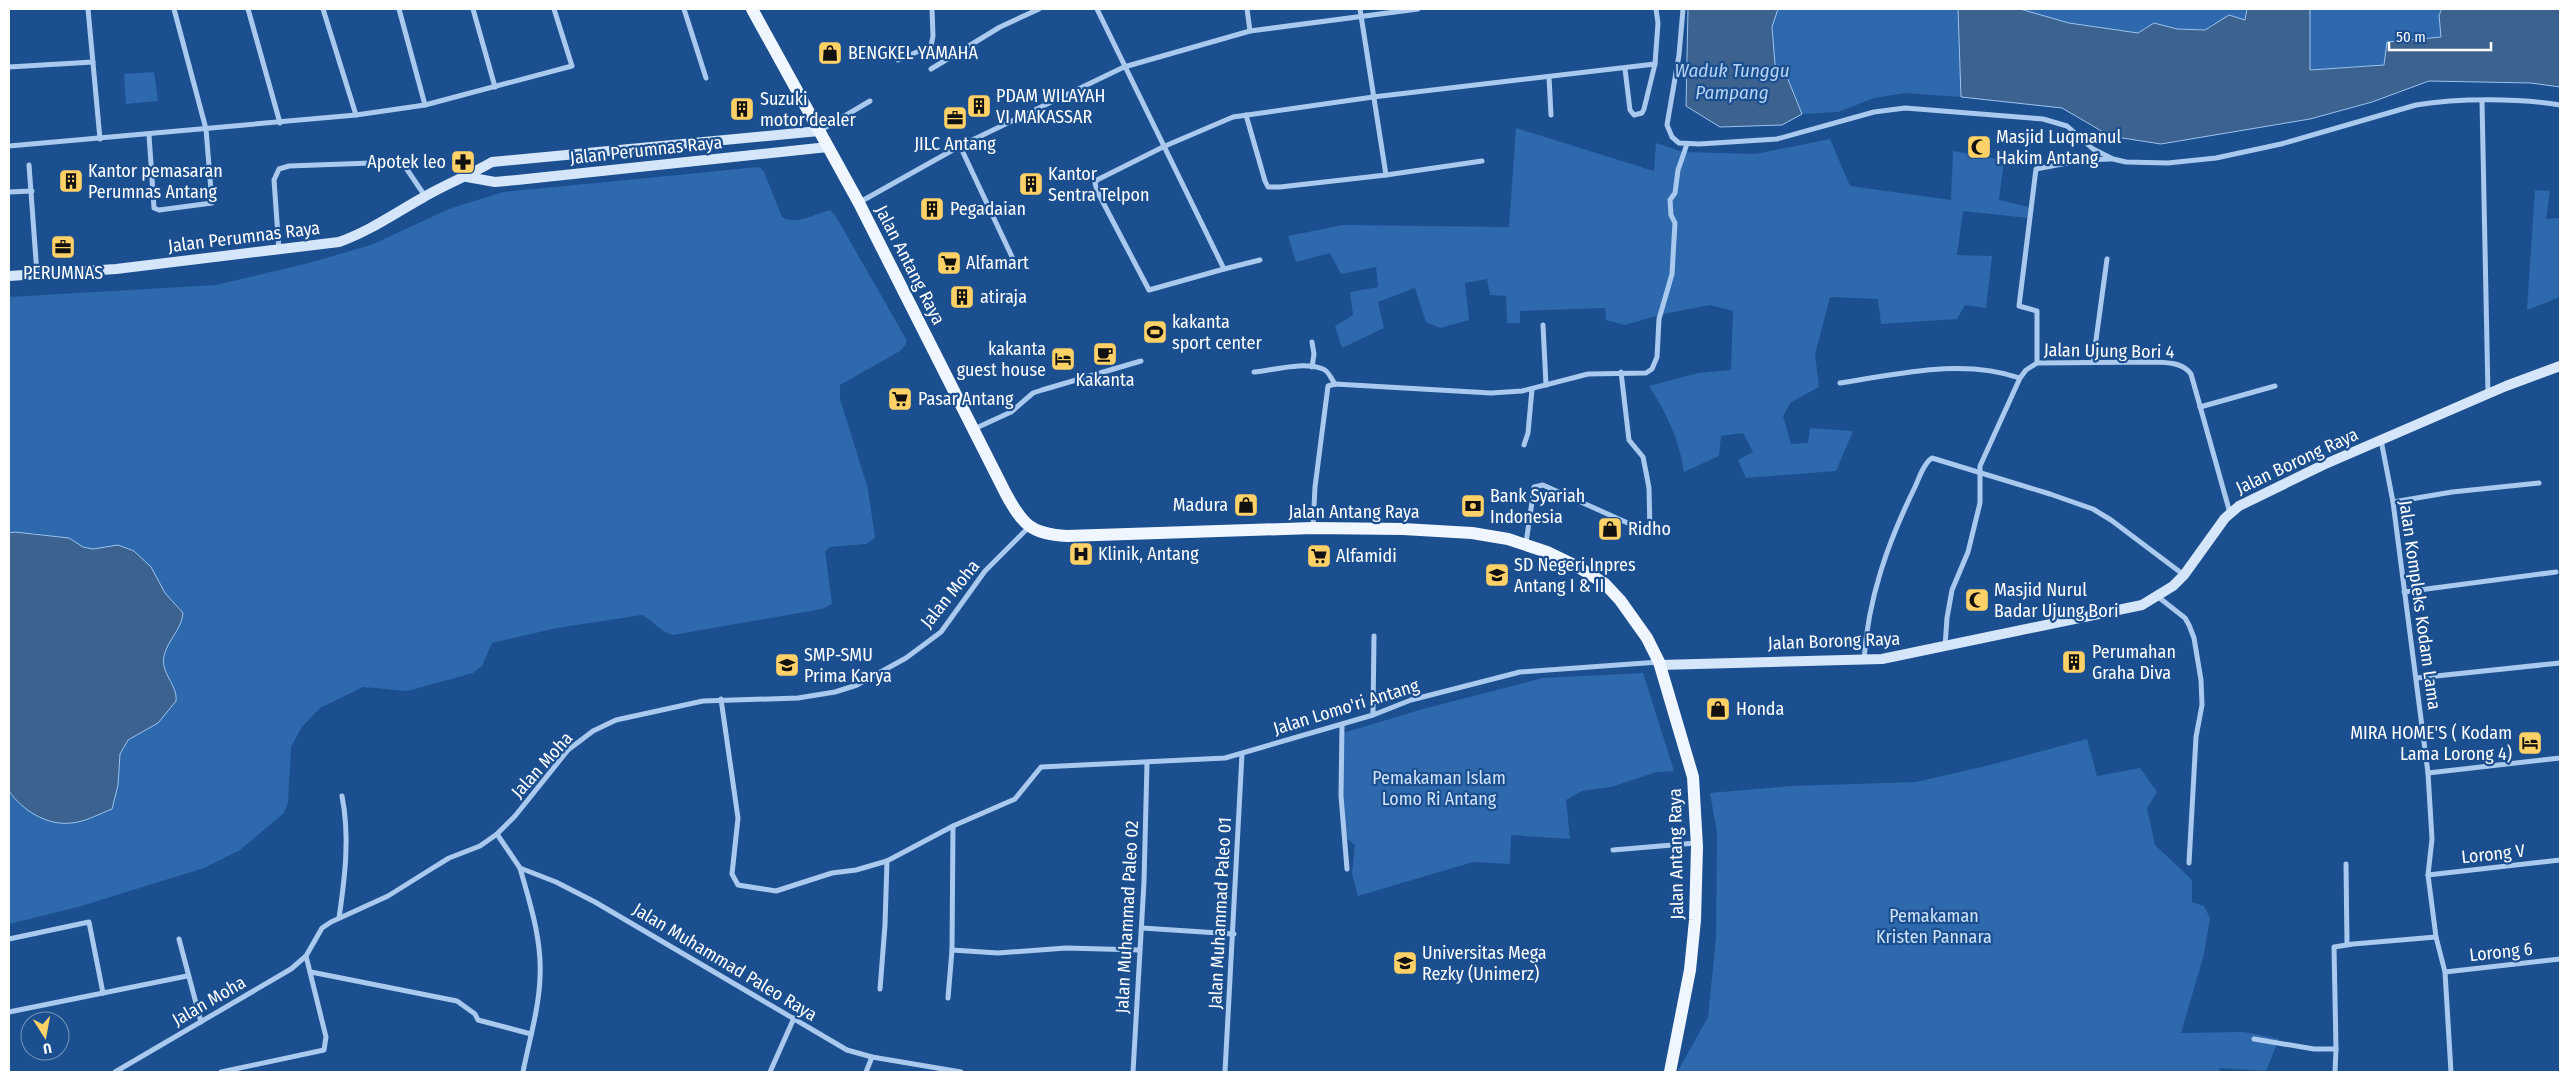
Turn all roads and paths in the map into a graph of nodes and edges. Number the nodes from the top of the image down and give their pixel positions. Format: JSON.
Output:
{"nodes":[{"id":1,"x":88,"y":9,"type":"edge"},
{"id":2,"x":174,"y":9,"type":"edge"},
{"id":3,"x":248,"y":9,"type":"edge"},
{"id":4,"x":323,"y":9,"type":"edge"},
{"id":5,"x":399,"y":9,"type":"edge"},
{"id":6,"x":473,"y":9,"type":"edge"},
{"id":7,"x":554,"y":9,"type":"edge"},
{"id":8,"x":684,"y":9,"type":"edge"},
{"id":9,"x":752,"y":9,"type":"edge"},
{"id":10,"x":932,"y":9,"type":"edge"},
{"id":11,"x":1039,"y":9,"type":"edge"},
{"id":12,"x":1097,"y":9,"type":"edge"},
{"id":13,"x":1247,"y":9,"type":"edge"},
{"id":14,"x":1360,"y":9,"type":"edge"},
{"id":15,"x":1418,"y":9,"type":"edge"},
{"id":16,"x":1656,"y":9,"type":"edge"},
{"id":17,"x":1683,"y":9,"type":"edge"},
{"id":18,"x":1361,"y":15,"type":"junction"},
{"id":19,"x":1250,"y":31,"type":"junction"},
{"id":20,"x":898,"y":60,"type":"dead end"},
{"id":21,"x":93,"y":62,"type":"junction"},
{"id":22,"x":1655,"y":64,"type":"junction"},
{"id":23,"x":9,"y":67,"type":"edge"},
{"id":24,"x":1124,"y":67,"type":"junction"},
{"id":25,"x":931,"y":69,"type":"dead end"},
{"id":26,"x":1625,"y":69,"type":"junction"},
{"id":27,"x":1549,"y":77,"type":"junction"},
{"id":28,"x":706,"y":78,"type":"dead end"},
{"id":29,"x":495,"y":87,"type":"junction"},
{"id":30,"x":1373,"y":96,"type":"junction"},
{"id":31,"x":870,"y":101,"type":"dead end"},
{"id":32,"x":2482,"y":101,"type":"junction"},
{"id":33,"x":426,"y":105,"type":"junction"},
{"id":34,"x":2560,"y":105,"type":"edge"},
{"id":35,"x":356,"y":115,"type":"junction"},
{"id":36,"x":1246,"y":115,"type":"junction"},
{"id":37,"x":1551,"y":115,"type":"dead end"},
{"id":38,"x":280,"y":123,"type":"junction"},
{"id":39,"x":206,"y":130,"type":"junction"},
{"id":40,"x":819,"y":131,"type":"junction"},
{"id":41,"x":149,"y":136,"type":"junction"},
{"id":42,"x":100,"y":139,"type":"junction"},
{"id":43,"x":1687,"y":144,"type":"junction"},
{"id":44,"x":9,"y":146,"type":"edge"},
{"id":45,"x":960,"y":146,"type":"junction"},
{"id":46,"x":1165,"y":146,"type":"junction"},
{"id":47,"x":828,"y":147,"type":"junction"},
{"id":48,"x":2113,"y":159,"type":"junction"},
{"id":49,"x":1482,"y":161,"type":"dead end"},
{"id":50,"x":29,"y":165,"type":"dead end"},
{"id":51,"x":1386,"y":175,"type":"junction"},
{"id":52,"x":468,"y":177,"type":"junction"},
{"id":53,"x":32,"y":191,"type":"junction"},
{"id":54,"x":9,"y":192,"type":"edge"},
{"id":55,"x":425,"y":196,"type":"junction"},
{"id":56,"x":859,"y":203,"type":"junction"},
{"id":57,"x":279,"y":250,"type":"junction"},
{"id":58,"x":2107,"y":258,"type":"dead end"},
{"id":59,"x":1260,"y":260,"type":"dead end"},
{"id":60,"x":1014,"y":261,"type":"dead end"},
{"id":61,"x":1224,"y":269,"type":"junction"},
{"id":62,"x":37,"y":274,"type":"junction"},
{"id":63,"x":9,"y":276,"type":"edge"},
{"id":64,"x":1543,"y":325,"type":"dead end"},
{"id":65,"x":1312,"y":342,"type":"dead end"},
{"id":66,"x":1141,"y":361,"type":"dead end"},
{"id":67,"x":2093,"y":362,"type":"junction"},
{"id":68,"x":2037,"y":363,"type":"junction"},
{"id":69,"x":2560,"y":366,"type":"edge"},
{"id":70,"x":1312,"y":367,"type":"junction"},
{"id":71,"x":1254,"y":372,"type":"dead end"},
{"id":72,"x":1621,"y":372,"type":"junction"},
{"id":73,"x":2020,"y":378,"type":"junction"},
{"id":74,"x":1840,"y":383,"type":"dead end"},
{"id":75,"x":1335,"y":384,"type":"junction"},
{"id":76,"x":1546,"y":385,"type":"junction"},
{"id":77,"x":2275,"y":386,"type":"dead end"},
{"id":78,"x":1532,"y":388,"type":"junction"},
{"id":79,"x":2488,"y":394,"type":"junction"},
{"id":80,"x":2200,"y":407,"type":"junction"},
{"id":81,"x":972,"y":430,"type":"junction"},
{"id":82,"x":2380,"y":440,"type":"junction"},
{"id":83,"x":1524,"y":445,"type":"dead end"},
{"id":84,"x":1978,"y":473,"type":"junction"},
{"id":85,"x":2540,"y":483,"type":"dead end"},
{"id":86,"x":2393,"y":502,"type":"junction"},
{"id":87,"x":2230,"y":513,"type":"junction"},
{"id":88,"x":1029,"y":527,"type":"junction"},
{"id":89,"x":1313,"y":528,"type":"junction"},
{"id":90,"x":1526,"y":545,"type":"junction"},
{"id":91,"x":2556,"y":572,"type":"dead end"},
{"id":92,"x":2184,"y":575,"type":"junction"},
{"id":93,"x":2404,"y":592,"type":"junction"},
{"id":94,"x":2157,"y":596,"type":"junction"},
{"id":95,"x":1374,"y":636,"type":"dead end"},
{"id":96,"x":1945,"y":647,"type":"junction"},
{"id":97,"x":1864,"y":660,"type":"junction"},
{"id":98,"x":2560,"y":663,"type":"edge"},
{"id":99,"x":1660,"y":664,"type":"junction"},
{"id":100,"x":2417,"y":678,"type":"junction"},
{"id":101,"x":721,"y":699,"type":"junction"},
{"id":102,"x":1373,"y":715,"type":"junction"},
{"id":103,"x":1342,"y":724,"type":"junction"},
{"id":104,"x":1242,"y":754,"type":"junction"},
{"id":105,"x":2560,"y":758,"type":"edge"},
{"id":106,"x":1147,"y":763,"type":"junction"},
{"id":107,"x":2428,"y":773,"type":"junction"},
{"id":108,"x":342,"y":796,"type":"dead end"},
{"id":109,"x":953,"y":826,"type":"junction"},
{"id":110,"x":497,"y":834,"type":"junction"},
{"id":111,"x":1697,"y":843,"type":"junction"},
{"id":112,"x":1613,"y":850,"type":"dead end"},
{"id":113,"x":2560,"y":860,"type":"edge"},
{"id":114,"x":887,"y":861,"type":"junction"},
{"id":115,"x":2189,"y":863,"type":"dead end"},
{"id":116,"x":2346,"y":864,"type":"dead end"},
{"id":117,"x":520,"y":868,"type":"junction"},
{"id":118,"x":1346,"y":868,"type":"dead end"},
{"id":119,"x":2428,"y":875,"type":"junction"},
{"id":120,"x":339,"y":918,"type":"junction"},
{"id":121,"x":1142,"y":928,"type":"junction"},
{"id":122,"x":1234,"y":934,"type":"junction"},
{"id":123,"x":2436,"y":937,"type":"junction"},
{"id":124,"x":9,"y":939,"type":"edge"},
{"id":125,"x":178,"y":939,"type":"dead end"},
{"id":126,"x":2347,"y":944,"type":"junction"},
{"id":127,"x":952,"y":950,"type":"junction"},
{"id":128,"x":1139,"y":950,"type":"junction"},
{"id":129,"x":306,"y":956,"type":"junction"},
{"id":130,"x":2560,"y":959,"type":"edge"},
{"id":131,"x":311,"y":972,"type":"junction"},
{"id":132,"x":2445,"y":972,"type":"junction"},
{"id":133,"x":187,"y":976,"type":"junction"},
{"id":134,"x":880,"y":989,"type":"dead end"},
{"id":135,"x":103,"y":994,"type":"junction"},
{"id":136,"x":948,"y":998,"type":"dead end"},
{"id":137,"x":9,"y":1012,"type":"edge"},
{"id":138,"x":794,"y":1018,"type":"junction"},
{"id":139,"x":201,"y":1022,"type":"junction"},
{"id":140,"x":531,"y":1034,"type":"junction"},
{"id":141,"x":2254,"y":1039,"type":"dead end"},
{"id":142,"x":2336,"y":1049,"type":"junction"},
{"id":143,"x":872,"y":1056,"type":"junction"},
{"id":144,"x":115,"y":1072,"type":"edge"},
{"id":145,"x":221,"y":1072,"type":"edge"},
{"id":146,"x":523,"y":1072,"type":"edge"},
{"id":147,"x":770,"y":1072,"type":"edge"},
{"id":148,"x":866,"y":1072,"type":"edge"},
{"id":149,"x":961,"y":1072,"type":"edge"},
{"id":150,"x":1133,"y":1072,"type":"edge"},
{"id":151,"x":1225,"y":1072,"type":"edge"},
{"id":152,"x":1670,"y":1072,"type":"edge"},
{"id":153,"x":2334,"y":1072,"type":"edge"},
{"id":154,"x":2451,"y":1072,"type":"edge"}],
"edges":[{"from":1,"to":21,"type":"street"},
{"from":2,"to":39,"type":"street"},
{"from":3,"to":38,"type":"street"},
{"from":4,"to":35,"type":"street"},
{"from":5,"to":33,"type":"street"},
{"from":6,"to":29,"type":"street"},
{"from":7,"to":29,"type":"street"},
{"from":8,"to":28,"type":"street"},
{"from":9,"to":40,"type":"main road","name":"Jalan Antang Raya"},
{"from":10,"to":20,"type":"street"},
{"from":11,"to":25,"type":"street"},
{"from":12,"to":24,"type":"street"},
{"from":13,"to":19,"type":"street"},
{"from":14,"to":18,"type":"street"},
{"from":15,"to":18,"type":"street"},
{"from":16,"to":22,"type":"street"},
{"from":17,"to":43,"type":"street"},
{"from":18,"to":19,"type":"street"},
{"from":18,"to":30,"type":"street"},
{"from":19,"to":24,"type":"street"},
{"from":21,"to":23,"type":"street"},
{"from":21,"to":42,"type":"street"},
{"from":22,"to":26,"type":"street"},
{"from":22,"to":26,"type":"street"},
{"from":24,"to":45,"type":"street"},
{"from":24,"to":46,"type":"street"},
{"from":26,"to":27,"type":"street"},
{"from":27,"to":30,"type":"street"},
{"from":27,"to":37,"type":"street"},
{"from":29,"to":33,"type":"street"},
{"from":30,"to":36,"type":"street"},
{"from":30,"to":51,"type":"street"},
{"from":31,"to":40,"type":"street"},
{"from":32,"to":34,"type":"street"},
{"from":32,"to":48,"type":"street"},
{"from":32,"to":79,"type":"street"},
{"from":33,"to":35,"type":"street"},
{"from":35,"to":38,"type":"street"},
{"from":36,"to":46,"type":"street"},
{"from":36,"to":51,"type":"street"},
{"from":38,"to":39,"type":"street"},
{"from":39,"to":41,"type":"street"},
{"from":39,"to":41,"type":"street"},
{"from":40,"to":47,"type":"main road","name":"Jalan Antang Raya"},
{"from":40,"to":52,"type":"street","name":"Jalan Perumnas Raya"},
{"from":41,"to":42,"type":"street"},
{"from":42,"to":44,"type":"street"},
{"from":43,"to":48,"type":"street"},
{"from":43,"to":72,"type":"street"},
{"from":45,"to":56,"type":"street"},
{"from":45,"to":60,"type":"street"},
{"from":46,"to":61,"type":"street"},
{"from":46,"to":61,"type":"street"},
{"from":47,"to":52,"type":"street","name":"Jalan Perumnas Raya"},
{"from":47,"to":56,"type":"main road","name":"Jalan Antang Raya"},
{"from":48,"to":68,"type":"street"},
{"from":49,"to":51,"type":"street"},
{"from":50,"to":53,"type":"street"},
{"from":52,"to":55,"type":"street","name":"Jalan Perumnas Raya"},
{"from":53,"to":54,"type":"street"},
{"from":53,"to":62,"type":"street"},
{"from":55,"to":57,"type":"street","name":"Jalan Perumnas Raya"},
{"from":55,"to":57,"type":"street"},
{"from":56,"to":81,"type":"main road","name":"Jalan Antang Raya"},
{"from":57,"to":62,"type":"street","name":"Jalan Perumnas Raya"},
{"from":58,"to":67,"type":"street"},
{"from":59,"to":61,"type":"street"},
{"from":62,"to":63,"type":"street","name":"Jalan Perumnas Raya"},
{"from":64,"to":76,"type":"street"},
{"from":65,"to":70,"type":"street"},
{"from":66,"to":81,"type":"street"},
{"from":67,"to":68,"type":"street","name":"Jalan Ujung Bori 4"},
{"from":67,"to":80,"type":"street","name":"Jalan Ujung Bori 4"},
{"from":68,"to":73,"type":"street","name":"Jalan Ujung Bori 4"},
{"from":69,"to":79,"type":"street","name":"Jalan Borong Raya"},
{"from":70,"to":71,"type":"street"},
{"from":70,"to":75,"type":"street"},
{"from":72,"to":76,"type":"street"},
{"from":72,"to":90,"type":"street"},
{"from":73,"to":74,"type":"street"},
{"from":73,"to":84,"type":"street","name":"Jalan Ujung Bori 4"},
{"from":75,"to":78,"type":"street"},
{"from":75,"to":89,"type":"street"},
{"from":76,"to":78,"type":"street"},
{"from":77,"to":80,"type":"street"},
{"from":78,"to":83,"type":"street"},
{"from":79,"to":82,"type":"street","name":"Jalan Borong Raya"},
{"from":80,"to":87,"type":"street","name":"Jalan Ujung Bori 4"},
{"from":81,"to":88,"type":"main road","name":"Jalan Antang Raya"},
{"from":82,"to":86,"type":"street","name":"Jalan Kompleks Kodam Lama"},
{"from":82,"to":87,"type":"street","name":"Jalan Borong Raya"},
{"from":84,"to":92,"type":"street"},
{"from":84,"to":96,"type":"street"},
{"from":84,"to":97,"type":"street"},
{"from":85,"to":86,"type":"street"},
{"from":86,"to":93,"type":"street","name":"Jalan Kompleks Kodam Lama"},
{"from":87,"to":92,"type":"street","name":"Jalan Borong Raya"},
{"from":88,"to":89,"type":"main road","name":"Jalan Antang Raya"},
{"from":88,"to":101,"type":"street","name":"Jalan Moha"},
{"from":89,"to":90,"type":"main road","name":"Jalan Antang Raya"},
{"from":90,"to":99,"type":"main road","name":"Jalan Antang Raya"},
{"from":91,"to":93,"type":"street"},
{"from":92,"to":94,"type":"street","name":"Jalan Borong Raya"},
{"from":93,"to":100,"type":"street","name":"Jalan Kompleks Kodam Lama"},
{"from":94,"to":96,"type":"street","name":"Jalan Borong Raya"},
{"from":94,"to":115,"type":"street"},
{"from":95,"to":102,"type":"street"},
{"from":96,"to":97,"type":"street","name":"Jalan Borong Raya"},
{"from":97,"to":99,"type":"street","name":"Jalan Borong Raya"},
{"from":98,"to":100,"type":"street"},
{"from":99,"to":102,"type":"street","name":"Jalan Lomo'ri Antang"},
{"from":99,"to":111,"type":"main road","name":"Jalan Antang Raya"},
{"from":100,"to":107,"type":"street","name":"Jalan Kompleks Kodam Lama"},
{"from":101,"to":110,"type":"street","name":"Jalan Moha"},
{"from":101,"to":114,"type":"street"},
{"from":102,"to":103,"type":"street","name":"Jalan Lomo'ri Antang"},
{"from":103,"to":104,"type":"street","name":"Jalan Lomo'ri Antang"},
{"from":103,"to":118,"type":"street"},
{"from":104,"to":106,"type":"street","name":"Jalan Lomo'ri Antang"},
{"from":104,"to":122,"type":"street","name":"Jalan Muhammad Paleo 01"},
{"from":105,"to":107,"type":"street"},
{"from":106,"to":109,"type":"street","name":"Jalan Lomo'ri Antang"},
{"from":106,"to":121,"type":"street","name":"Jalan Muhammad Paleo 02"},
{"from":107,"to":119,"type":"street","name":"Jalan Kompleks Kodam Lama"},
{"from":108,"to":120,"type":"street"},
{"from":109,"to":114,"type":"street"},
{"from":109,"to":127,"type":"street"},
{"from":110,"to":117,"type":"street"},
{"from":110,"to":120,"type":"street","name":"Jalan Moha"},
{"from":111,"to":112,"type":"street"},
{"from":111,"to":152,"type":"main road","name":"Jalan Antang Raya"},
{"from":113,"to":119,"type":"street","name":"Lorong V"},
{"from":114,"to":134,"type":"street"},
{"from":116,"to":126,"type":"street"},
{"from":117,"to":138,"type":"street","name":"Jalan Muhammad Paleo Raya"},
{"from":117,"to":140,"type":"street"},
{"from":119,"to":123,"type":"street","name":"Jalan Kompleks Kodam Lama"},
{"from":120,"to":129,"type":"street","name":"Jalan Moha"},
{"from":121,"to":122,"type":"street"},
{"from":121,"to":128,"type":"street","name":"Jalan Muhammad Paleo 02"},
{"from":122,"to":151,"type":"street","name":"Jalan Muhammad Paleo 01"},
{"from":123,"to":126,"type":"street"},
{"from":123,"to":132,"type":"street","name":"Jalan Kompleks Kodam Lama"},
{"from":124,"to":135,"type":"street"},
{"from":125,"to":133,"type":"street"},
{"from":126,"to":142,"type":"street"},
{"from":127,"to":128,"type":"street"},
{"from":127,"to":136,"type":"street"},
{"from":128,"to":150,"type":"street","name":"Jalan Muhammad Paleo 02"},
{"from":129,"to":131,"type":"street"},
{"from":129,"to":139,"type":"street","name":"Jalan Moha"},
{"from":130,"to":132,"type":"street","name":"Lorong 6"},
{"from":131,"to":140,"type":"street"},
{"from":131,"to":145,"type":"street"},
{"from":132,"to":154,"type":"street","name":"Jalan Kompleks Kodam Lama"},
{"from":133,"to":135,"type":"street"},
{"from":133,"to":139,"type":"street"},
{"from":135,"to":137,"type":"street"},
{"from":138,"to":143,"type":"street","name":"Jalan Muhammad Paleo Raya"},
{"from":138,"to":147,"type":"street"},
{"from":139,"to":144,"type":"street","name":"Jalan Moha"},
{"from":140,"to":146,"type":"street"},
{"from":141,"to":142,"type":"street"},
{"from":142,"to":153,"type":"street"},
{"from":143,"to":148,"type":"street"},
{"from":143,"to":149,"type":"street","name":"Jalan Muhammad Paleo Raya"}]}
